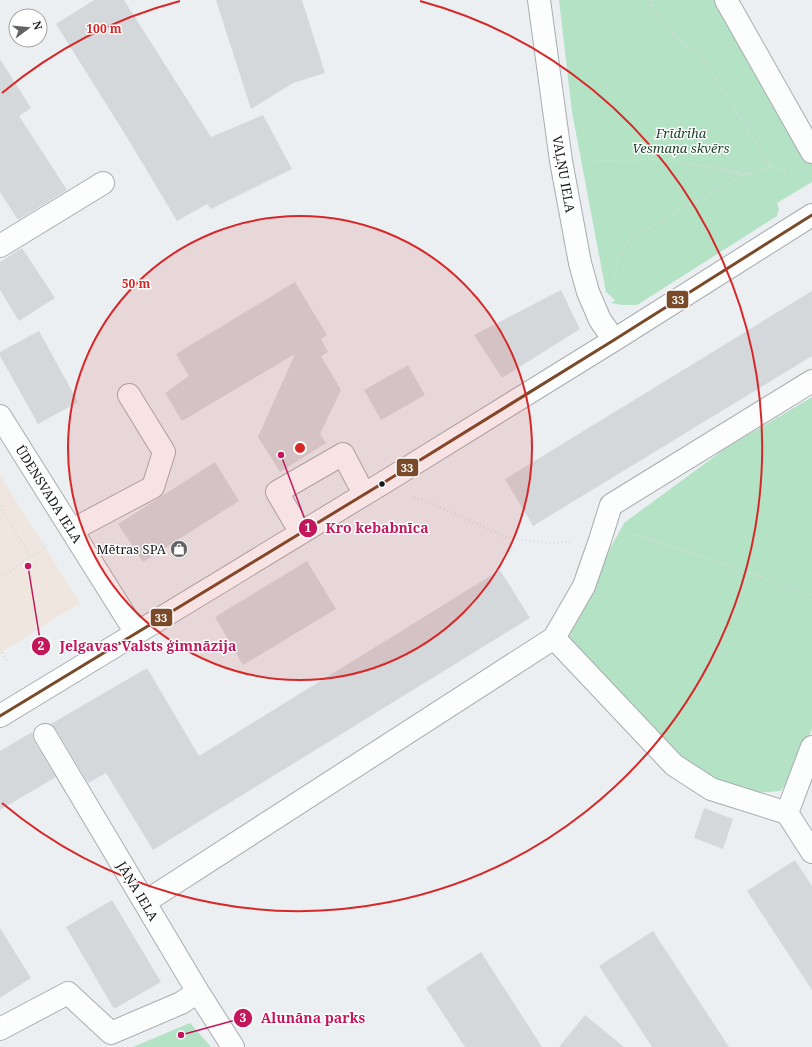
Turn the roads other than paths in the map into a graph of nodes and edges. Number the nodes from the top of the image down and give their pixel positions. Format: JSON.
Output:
{"nodes":[{"id":1,"x":539,"y":0,"type":"edge"},
{"id":2,"x":726,"y":0,"type":"edge"},
{"id":3,"x":812,"y":152,"type":"edge"},
{"id":4,"x":104,"y":183,"type":"dead end"},
{"id":5,"x":812,"y":214,"type":"edge"},
{"id":6,"x":0,"y":246,"type":"edge"},
{"id":7,"x":614,"y":340,"type":"junction"},
{"id":8,"x":812,"y":381,"type":"edge"},
{"id":9,"x":129,"y":395,"type":"dead end"},
{"id":10,"x":0,"y":416,"type":"edge"},
{"id":11,"x":364,"y":494,"type":"junction"},
{"id":12,"x":72,"y":530,"type":"junction"},
{"id":13,"x":301,"y":533,"type":"junction"},
{"id":14,"x":136,"y":634,"type":"junction"},
{"id":15,"x":554,"y":638,"type":"junction"},
{"id":16,"x":0,"y":716,"type":"edge"},
{"id":17,"x":45,"y":735,"type":"dead end"},
{"id":18,"x":812,"y":747,"type":"edge"},
{"id":19,"x":787,"y":813,"type":"junction"},
{"id":20,"x":812,"y":852,"type":"edge"},
{"id":21,"x":145,"y":902,"type":"junction"},
{"id":22,"x":198,"y":992,"type":"junction"},
{"id":23,"x":0,"y":1029,"type":"edge"},
{"id":24,"x":233,"y":1047,"type":"edge"}],
"edges":[{"from":1,"to":7,"type":"street","name":"VAĻŅU IELA"},
{"from":2,"to":3,"type":"street"},
{"from":4,"to":6,"type":"street"},
{"from":5,"to":7,"type":"street"},
{"from":7,"to":11,"type":"street"},
{"from":8,"to":15,"type":"street"},
{"from":9,"to":12,"type":"street"},
{"from":10,"to":12,"type":"street","name":"ŪDENSVADA IELA"},
{"from":11,"to":13,"type":"street"},
{"from":11,"to":13,"type":"street"},
{"from":12,"to":14,"type":"street","name":"ŪDENSVADA IELA"},
{"from":13,"to":14,"type":"street"},
{"from":14,"to":16,"type":"street"},
{"from":15,"to":19,"type":"street"},
{"from":15,"to":21,"type":"street"},
{"from":17,"to":21,"type":"street","name":"JĀŅA IELA"},
{"from":18,"to":19,"type":"street"},
{"from":19,"to":20,"type":"street"},
{"from":21,"to":22,"type":"street","name":"JĀŅA IELA"},
{"from":22,"to":23,"type":"street"},
{"from":22,"to":24,"type":"street","name":"JĀŅA IELA"}]}
